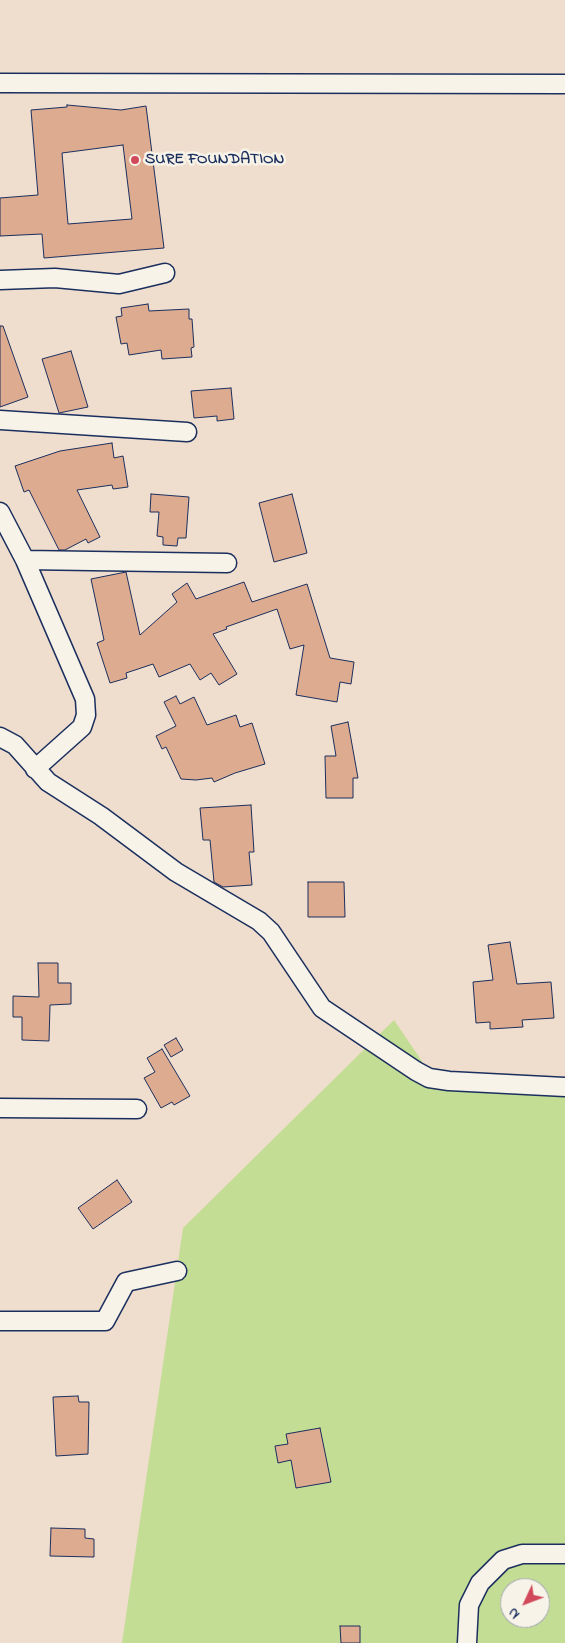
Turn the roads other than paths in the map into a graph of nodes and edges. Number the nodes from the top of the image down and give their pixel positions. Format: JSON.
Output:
{"nodes":[{"id":1,"x":0,"y":83,"type":"edge"},
{"id":2,"x":565,"y":84,"type":"edge"},
{"id":3,"x":165,"y":273,"type":"dead end"},
{"id":4,"x":0,"y":280,"type":"edge"},
{"id":5,"x":0,"y":420,"type":"edge"},
{"id":6,"x":187,"y":432,"type":"dead end"},
{"id":7,"x":0,"y":512,"type":"edge"},
{"id":8,"x":25,"y":560,"type":"junction"},
{"id":9,"x":227,"y":563,"type":"dead end"},
{"id":10,"x":0,"y":737,"type":"edge"},
{"id":11,"x":34,"y":769,"type":"junction"},
{"id":12,"x":565,"y":1087,"type":"edge"},
{"id":13,"x":0,"y":1108,"type":"edge"},
{"id":14,"x":137,"y":1109,"type":"dead end"},
{"id":15,"x":177,"y":1272,"type":"dead end"},
{"id":16,"x":0,"y":1321,"type":"edge"},
{"id":17,"x":565,"y":1554,"type":"edge"},
{"id":18,"x":467,"y":1643,"type":"edge"}],
"edges":[{"from":1,"to":2,"type":"street"},
{"from":3,"to":4,"type":"street"},
{"from":5,"to":6,"type":"street"},
{"from":7,"to":8,"type":"street"},
{"from":8,"to":9,"type":"street"},
{"from":8,"to":11,"type":"street"},
{"from":10,"to":11,"type":"street"},
{"from":11,"to":12,"type":"street"},
{"from":13,"to":14,"type":"street"},
{"from":15,"to":16,"type":"street"},
{"from":17,"to":18,"type":"street"}]}
